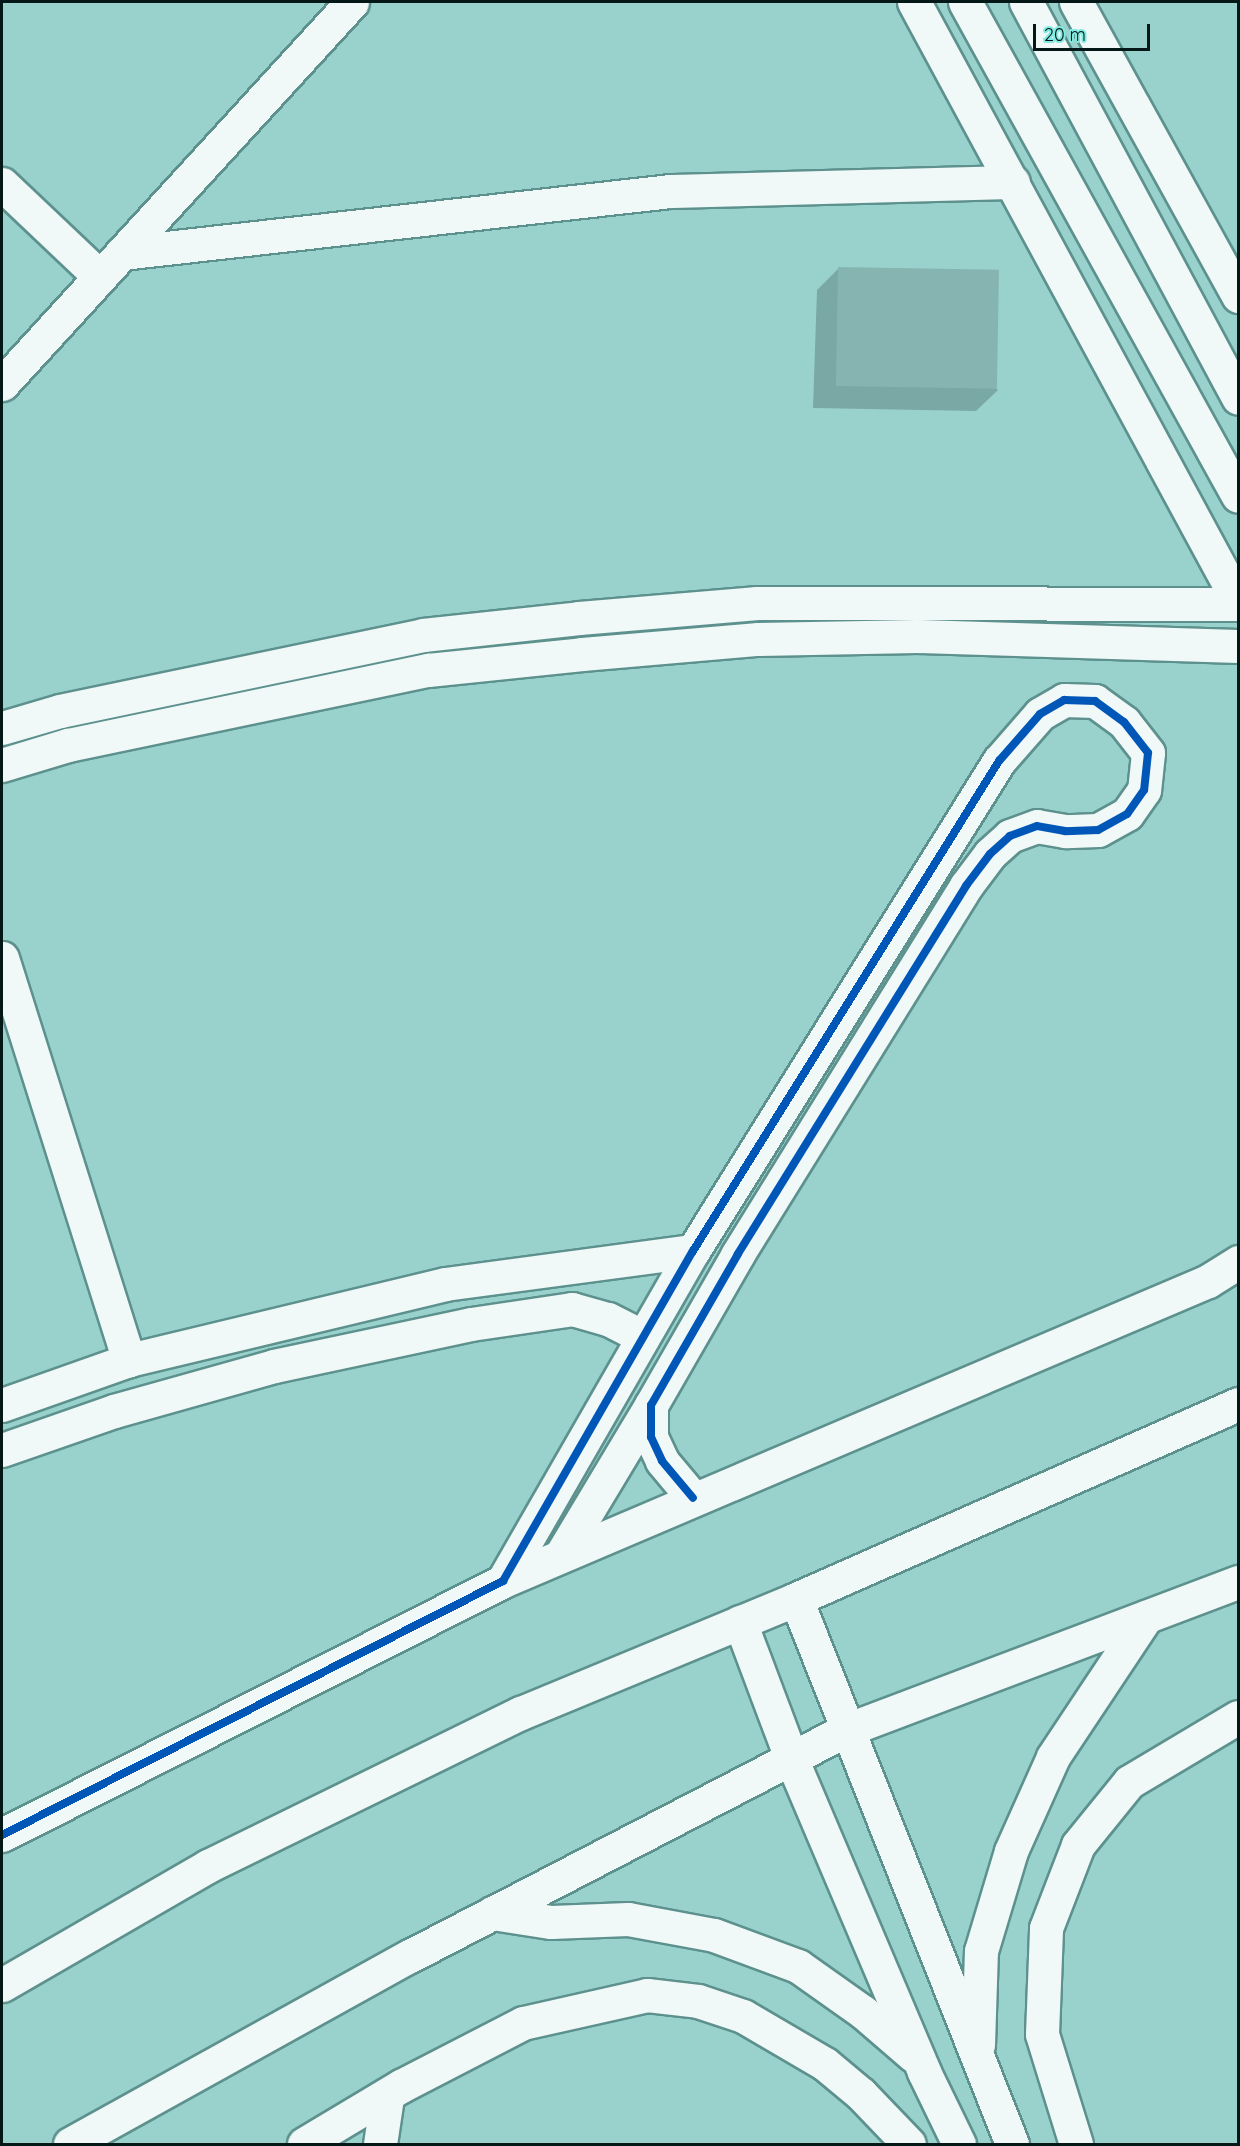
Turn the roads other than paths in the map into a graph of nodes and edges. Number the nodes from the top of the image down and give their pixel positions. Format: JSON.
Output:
{"nodes":[{"id":1,"x":352,"y":2,"type":"edge"},
{"id":2,"x":914,"y":2,"type":"edge"},
{"id":3,"x":965,"y":2,"type":"edge"},
{"id":4,"x":1026,"y":2,"type":"edge"},
{"id":5,"x":1076,"y":2,"type":"edge"},
{"id":6,"x":1013,"y":182,"type":"junction"},
{"id":7,"x":2,"y":184,"type":"edge"},
{"id":8,"x":122,"y":253,"type":"junction"},
{"id":9,"x":100,"y":277,"type":"junction"},
{"id":10,"x":1239,"y":296,"type":"edge"},
{"id":11,"x":2,"y":384,"type":"edge"},
{"id":12,"x":1239,"y":398,"type":"edge"},
{"id":13,"x":1239,"y":496,"type":"edge"},
{"id":14,"x":1239,"y":602,"type":"edge"},
{"id":15,"x":1239,"y":646,"type":"edge"},
{"id":16,"x":2,"y":728,"type":"edge"},
{"id":17,"x":2,"y":765,"type":"edge"},
{"id":18,"x":2,"y":958,"type":"edge"},
{"id":19,"x":693,"y":1251,"type":"junction"},
{"id":20,"x":1239,"y":1262,"type":"edge"},
{"id":21,"x":642,"y":1336,"type":"junction"},
{"id":22,"x":129,"y":1360,"type":"junction"},
{"id":23,"x":1239,"y":1404,"type":"edge"},
{"id":24,"x":2,"y":1405,"type":"edge"},
{"id":25,"x":651,"y":1405,"type":"junction"},
{"id":26,"x":2,"y":1450,"type":"edge"},
{"id":27,"x":693,"y":1498,"type":"junction"},
{"id":28,"x":561,"y":1555,"type":"junction"},
{"id":29,"x":503,"y":1581,"type":"junction"},
{"id":30,"x":1239,"y":1582,"type":"edge"},
{"id":31,"x":796,"y":1599,"type":"junction"},
{"id":32,"x":1146,"y":1617,"type":"junction"},
{"id":33,"x":740,"y":1622,"type":"junction"},
{"id":34,"x":1239,"y":1718,"type":"edge"},
{"id":35,"x":846,"y":1730,"type":"junction"},
{"id":36,"x":791,"y":1758,"type":"junction"},
{"id":37,"x":2,"y":1835,"type":"edge"},
{"id":38,"x":492,"y":1913,"type":"junction"},
{"id":39,"x":2,"y":1985,"type":"edge"},
{"id":40,"x":978,"y":2058,"type":"junction"},
{"id":41,"x":920,"y":2062,"type":"junction"},
{"id":42,"x":387,"y":2097,"type":"junction"},
{"id":43,"x":321,"y":2139,"type":"edge"},
{"id":44,"x":70,"y":2145,"type":"edge"},
{"id":45,"x":380,"y":2145,"type":"edge"},
{"id":46,"x":909,"y":2145,"type":"edge"},
{"id":47,"x":959,"y":2145,"type":"edge"},
{"id":48,"x":1012,"y":2145,"type":"edge"},
{"id":49,"x":1076,"y":2145,"type":"edge"}],
"edges":[{"from":1,"to":8,"type":"street"},
{"from":2,"to":6,"type":"street"},
{"from":3,"to":13,"type":"street"},
{"from":4,"to":12,"type":"street"},
{"from":5,"to":10,"type":"street"},
{"from":6,"to":8,"type":"street"},
{"from":6,"to":14,"type":"street"},
{"from":7,"to":9,"type":"street"},
{"from":8,"to":9,"type":"street"},
{"from":9,"to":11,"type":"street"},
{"from":14,"to":16,"type":"street"},
{"from":15,"to":17,"type":"street"},
{"from":18,"to":22,"type":"street"},
{"from":19,"to":21,"type":"street"},
{"from":19,"to":22,"type":"street"},
{"from":19,"to":25,"type":"street"},
{"from":20,"to":27,"type":"street"},
{"from":21,"to":26,"type":"street"},
{"from":21,"to":29,"type":"street"},
{"from":22,"to":24,"type":"street"},
{"from":23,"to":31,"type":"street"},
{"from":25,"to":27,"type":"street"},
{"from":25,"to":28,"type":"street"},
{"from":27,"to":28,"type":"street"},
{"from":28,"to":29,"type":"street"},
{"from":29,"to":37,"type":"street"},
{"from":30,"to":32,"type":"street"},
{"from":31,"to":33,"type":"street"},
{"from":31,"to":35,"type":"street"},
{"from":32,"to":35,"type":"street"},
{"from":32,"to":40,"type":"street"},
{"from":33,"to":36,"type":"street"},
{"from":33,"to":39,"type":"street"},
{"from":34,"to":49,"type":"street"},
{"from":35,"to":36,"type":"street"},
{"from":35,"to":40,"type":"street"},
{"from":36,"to":38,"type":"street"},
{"from":36,"to":41,"type":"street"},
{"from":38,"to":41,"type":"street"},
{"from":38,"to":44,"type":"street"},
{"from":40,"to":48,"type":"street"},
{"from":41,"to":47,"type":"street"},
{"from":42,"to":43,"type":"street"},
{"from":42,"to":45,"type":"street"},
{"from":42,"to":46,"type":"street"}]}
